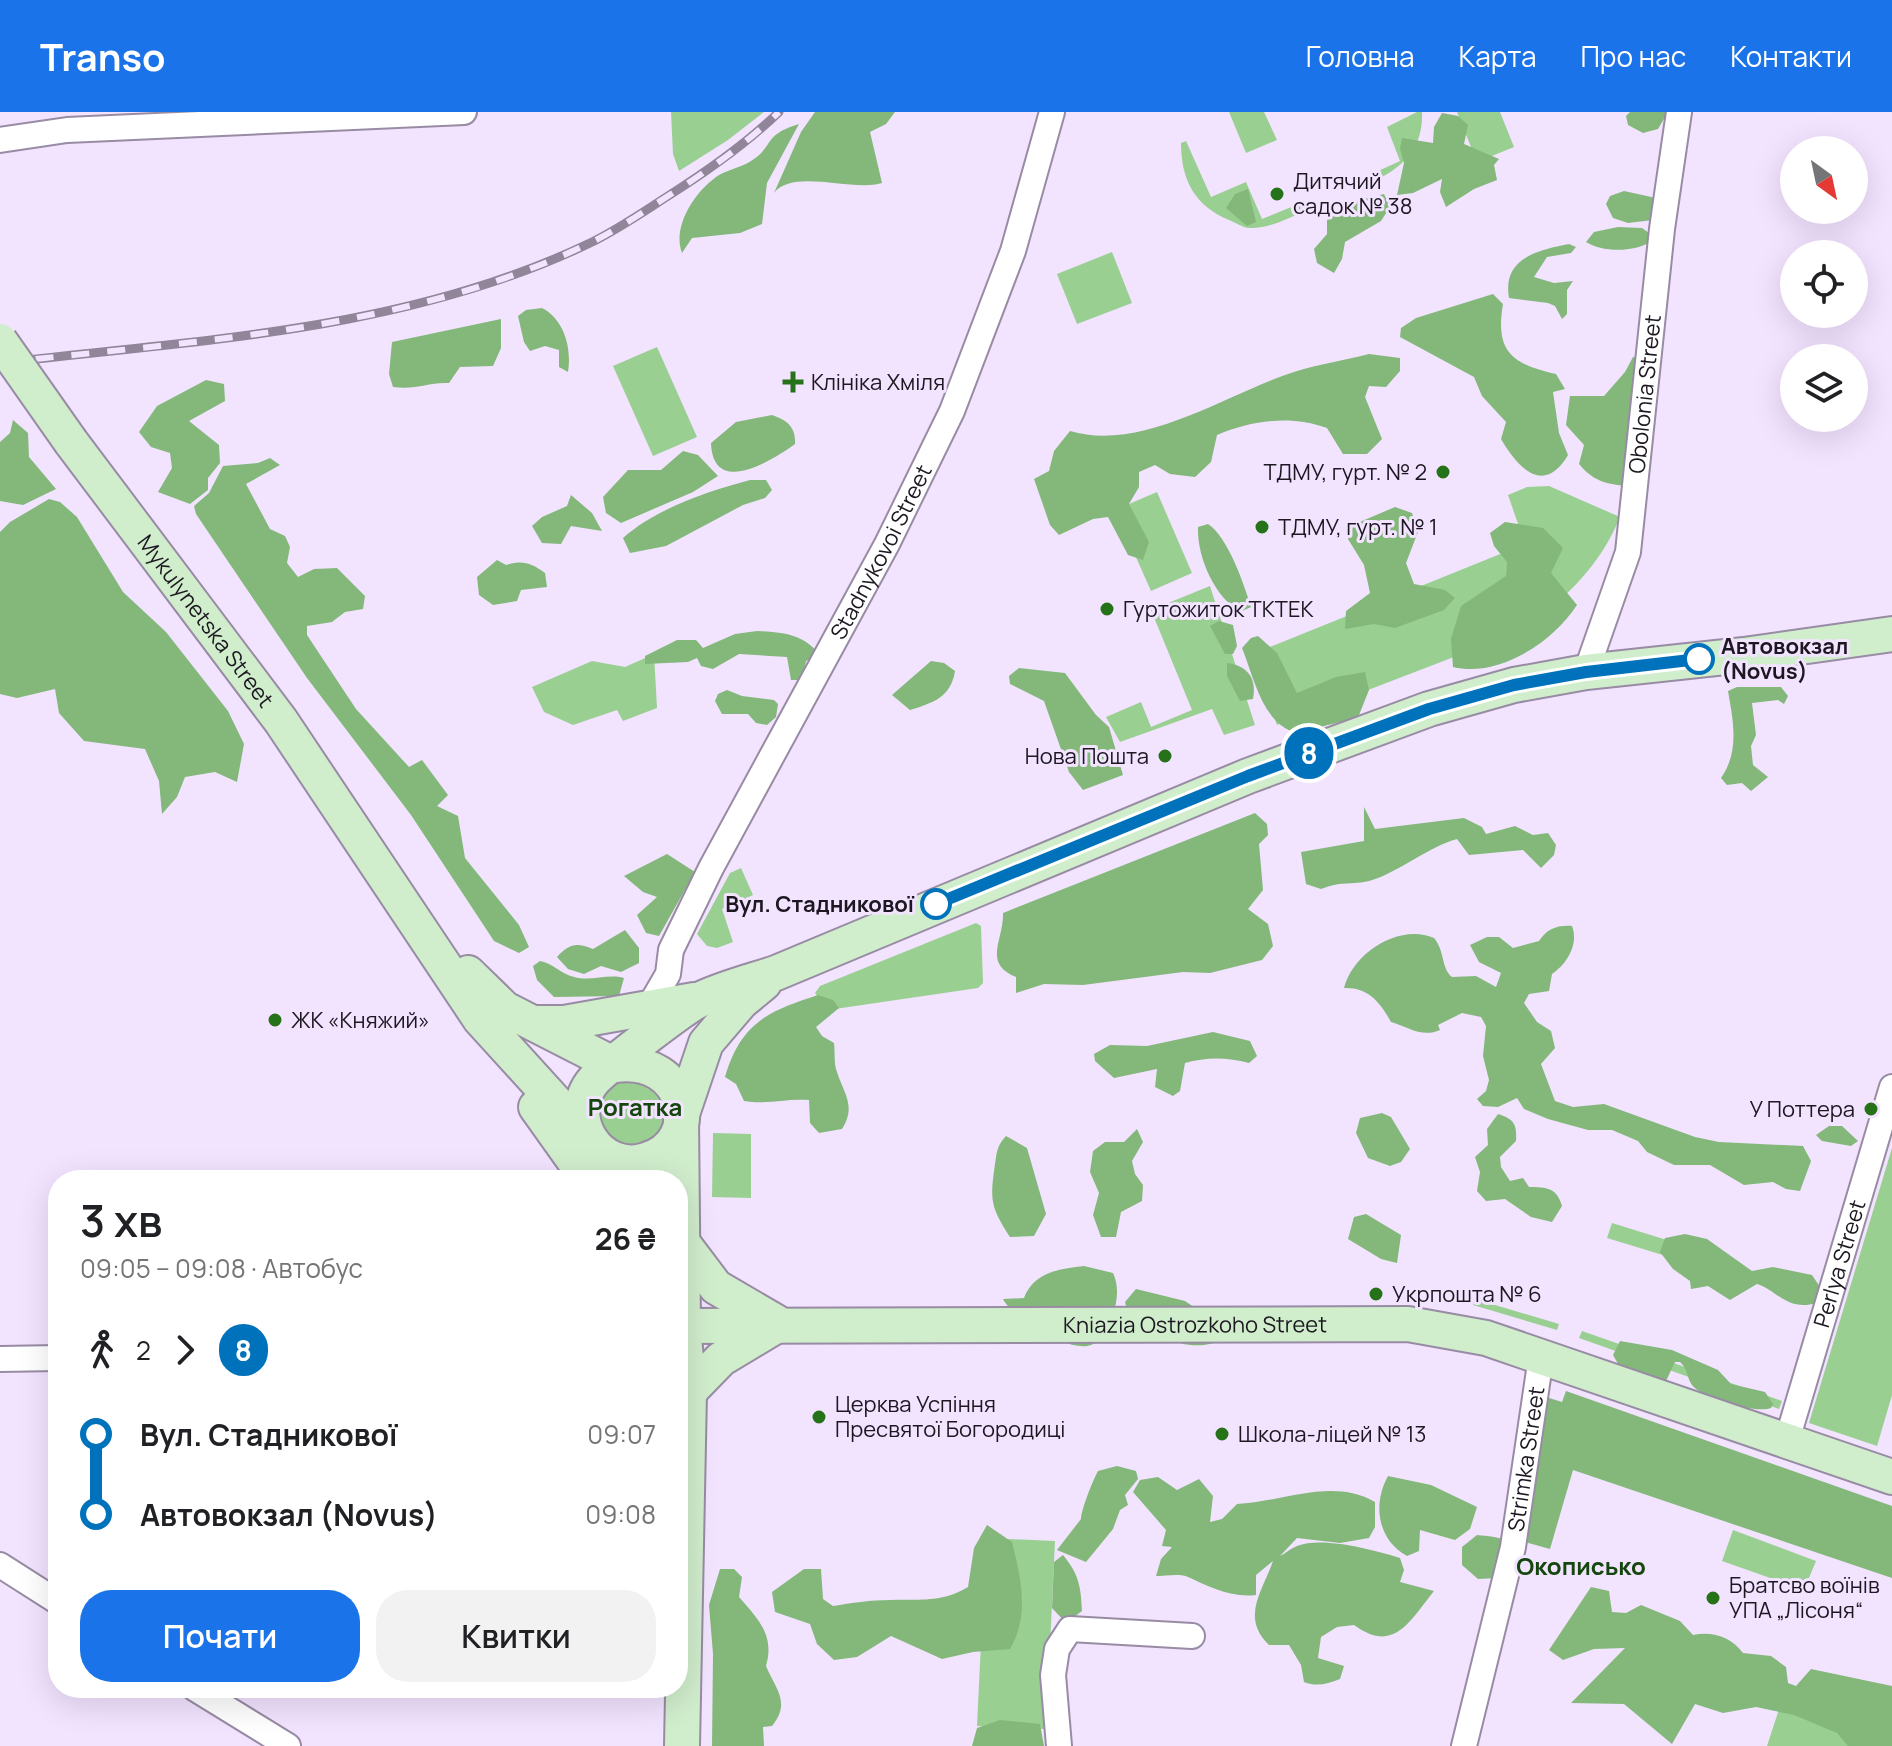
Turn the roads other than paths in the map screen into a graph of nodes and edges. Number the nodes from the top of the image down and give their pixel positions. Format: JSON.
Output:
{"nodes":[{"id":1,"x":464,"y":112,"type":"edge"},
{"id":2,"x":1052,"y":112,"type":"edge"},
{"id":3,"x":1679,"y":112,"type":"edge"},
{"id":4,"x":0,"y":140,"type":"edge"},
{"id":5,"x":0,"y":341,"type":"edge"},
{"id":6,"x":1892,"y":634,"type":"edge"},
{"id":7,"x":1586,"y":672,"type":"junction"},
{"id":8,"x":407,"y":906,"type":"junction"},
{"id":9,"x":776,"y":973,"type":"junction"},
{"id":10,"x":699,"y":999,"type":"junction"},
{"id":11,"x":648,"y":1008,"type":"junction"},
{"id":12,"x":480,"y":1019,"type":"junction"},
{"id":13,"x":526,"y":1023,"type":"junction"},
{"id":14,"x":615,"y":1065,"type":"junction"},
{"id":15,"x":1892,"y":1087,"type":"edge"},
{"id":16,"x":681,"y":1117,"type":"junction"},
{"id":17,"x":589,"y":1139,"type":"junction"},
{"id":18,"x":581,"y":1170,"type":"edge"},
{"id":19,"x":603,"y":1170,"type":"edge"},
{"id":20,"x":681,"y":1170,"type":"edge"},
{"id":21,"x":688,"y":1250,"type":"edge"},
{"id":22,"x":688,"y":1323,"type":"edge"},
{"id":23,"x":780,"y":1324,"type":"junction"},
{"id":24,"x":1541,"y":1357,"type":"junction"},
{"id":25,"x":48,"y":1358,"type":"edge"},
{"id":26,"x":0,"y":1359,"type":"edge"},
{"id":27,"x":688,"y":1384,"type":"edge"},
{"id":28,"x":689,"y":1392,"type":"junction"},
{"id":29,"x":1787,"y":1440,"type":"junction"},
{"id":30,"x":688,"y":1443,"type":"edge"},
{"id":31,"x":1892,"y":1477,"type":"edge"},
{"id":32,"x":0,"y":1565,"type":"edge"},
{"id":33,"x":48,"y":1596,"type":"edge"},
{"id":34,"x":1192,"y":1636,"type":"dead end"},
{"id":35,"x":210,"y":1698,"type":"edge"},
{"id":36,"x":683,"y":1698,"type":"edge"},
{"id":37,"x":288,"y":1746,"type":"edge"},
{"id":38,"x":682,"y":1746,"type":"edge"},
{"id":39,"x":1059,"y":1746,"type":"edge"},
{"id":40,"x":1464,"y":1746,"type":"edge"}],
"edges":[{"from":1,"to":4,"type":"street"},
{"from":2,"to":11,"type":"street","name":"Stadnykovoi Street"},
{"from":3,"to":7,"type":"street","name":"Obolonia Street"},
{"from":5,"to":8,"type":"main road","name":"Mykulynetska Street","bridge":true},
{"from":6,"to":7,"type":"main road"},
{"from":7,"to":9,"type":"main road"},
{"from":8,"to":12,"type":"main road","name":"Mykulynetska Street"},
{"from":8,"to":13,"type":"main road","name":"Mykulynetska Street"},
{"from":9,"to":10,"type":"main road"},
{"from":9,"to":16,"type":"main road"},
{"from":10,"to":11,"type":"main road"},
{"from":10,"to":14,"type":"main road"},
{"from":11,"to":13,"type":"main road"},
{"from":11,"to":14,"type":"street","name":"Stadnykovoi Street"},
{"from":12,"to":17,"type":"main road","name":"Mykulynetska Street"},
{"from":12,"to":18,"type":"main road"},
{"from":13,"to":14,"type":"main road","name":"Mykulynetska Street"},
{"from":14,"to":16,"type":"main road"},
{"from":14,"to":17,"type":"main road"},
{"from":15,"to":29,"type":"street","name":"Perlya Street"},
{"from":16,"to":17,"type":"main road"},
{"from":16,"to":20,"type":"main road"},
{"from":17,"to":19,"type":"main road","name":"Mykulynetska Street"},
{"from":21,"to":23,"type":"main road"},
{"from":22,"to":23,"type":"main road","name":"Kniazia Ostrozkoho Street"},
{"from":23,"to":24,"type":"main road","name":"Kniazia Ostrozkoho Street"},
{"from":23,"to":28,"type":"main road"},
{"from":24,"to":29,"type":"main road","name":"Kniazia Ostrozkoho Street"},
{"from":24,"to":40,"type":"street","name":"Strimka Street"},
{"from":25,"to":26,"type":"street"},
{"from":27,"to":28,"type":"main road"},
{"from":28,"to":30,"type":"main road"},
{"from":29,"to":31,"type":"main road","name":"Kniazia Ostrozkoho Street"},
{"from":32,"to":33,"type":"street"},
{"from":34,"to":39,"type":"street"},
{"from":35,"to":37,"type":"street"},
{"from":36,"to":38,"type":"main road"}]}
